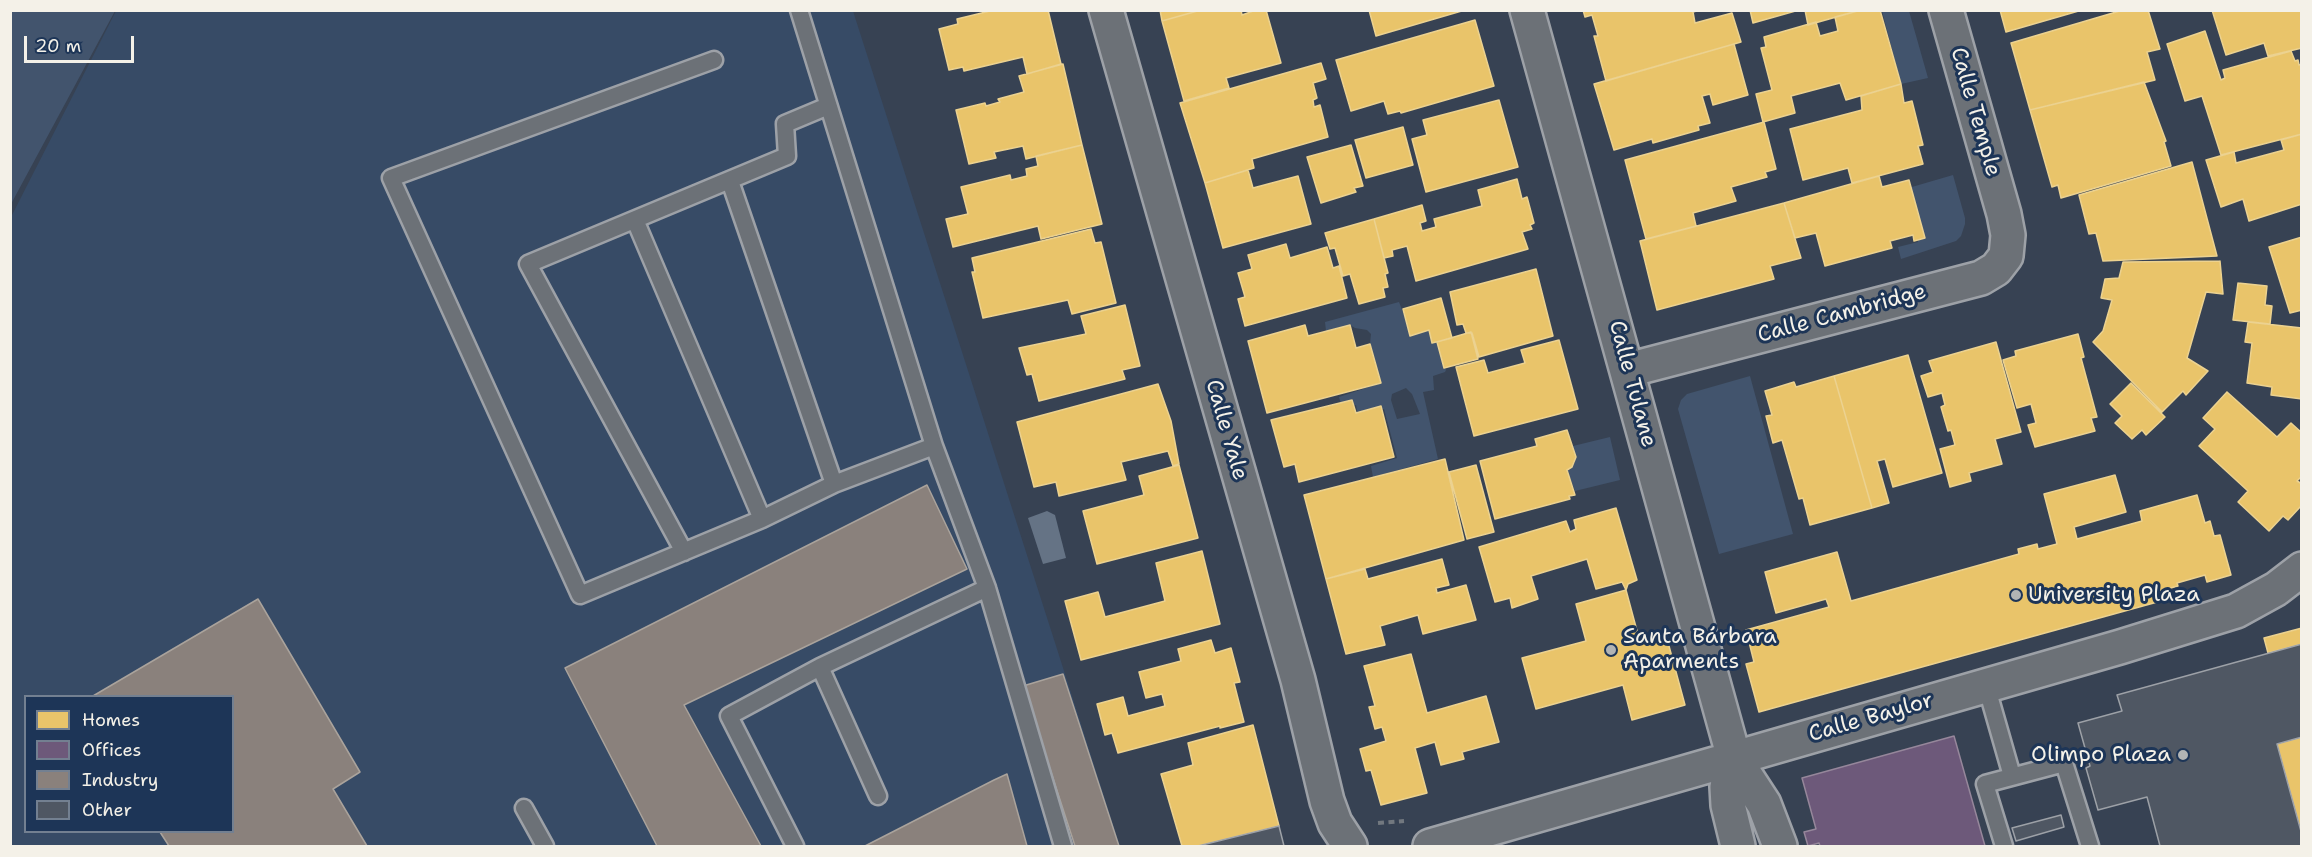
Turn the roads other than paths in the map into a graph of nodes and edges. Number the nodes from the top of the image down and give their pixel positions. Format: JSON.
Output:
{"nodes":[{"id":1,"x":799,"y":10,"type":"edge"},
{"id":2,"x":1106,"y":10,"type":"edge"},
{"id":3,"x":1527,"y":10,"type":"edge"},
{"id":4,"x":1946,"y":10,"type":"edge"},
{"id":5,"x":714,"y":60,"type":"dead end"},
{"id":6,"x":828,"y":106,"type":"junction"},
{"id":7,"x":730,"y":181,"type":"junction"},
{"id":8,"x":2004,"y":214,"type":"joint"},
{"id":9,"x":635,"y":220,"type":"junction"},
{"id":10,"x":1628,"y":370,"type":"junction"},
{"id":11,"x":934,"y":446,"type":"junction"},
{"id":12,"x":834,"y":484,"type":"junction"},
{"id":13,"x":762,"y":519,"type":"junction"},
{"id":14,"x":684,"y":552,"type":"junction"},
{"id":15,"x":2301,"y":569,"type":"edge"},
{"id":16,"x":987,"y":588,"type":"junction"},
{"id":17,"x":820,"y":667,"type":"junction"},
{"id":18,"x":1986,"y":685,"type":"junction"},
{"id":19,"x":1734,"y":758,"type":"junction"},
{"id":20,"x":2012,"y":776,"type":"junction"},
{"id":21,"x":878,"y":796,"type":"dead end"},
{"id":22,"x":524,"y":808,"type":"dead end"},
{"id":23,"x":545,"y":846,"type":"edge"},
{"id":24,"x":795,"y":846,"type":"edge"},
{"id":25,"x":1063,"y":846,"type":"edge"},
{"id":26,"x":1350,"y":846,"type":"edge"},
{"id":27,"x":1430,"y":846,"type":"edge"},
{"id":28,"x":1738,"y":846,"type":"edge"},
{"id":29,"x":1780,"y":846,"type":"edge"},
{"id":30,"x":2004,"y":846,"type":"edge"},
{"id":31,"x":2090,"y":846,"type":"edge"}],
"edges":[{"from":1,"to":6,"type":"lane"},
{"from":2,"to":26,"type":"street","name":"Calle Yale"},
{"from":3,"to":10,"type":"street","name":"Calle Tulane"},
{"from":4,"to":8,"type":"street","name":"Calle Temple"},
{"from":5,"to":14,"type":"lane"},
{"from":6,"to":7,"type":"lane"},
{"from":6,"to":11,"type":"lane"},
{"from":7,"to":9,"type":"lane"},
{"from":7,"to":12,"type":"lane"},
{"from":8,"to":10,"type":"street","name":"Calle Cambridge"},
{"from":9,"to":13,"type":"lane"},
{"from":9,"to":14,"type":"lane"},
{"from":10,"to":19,"type":"street","name":"Calle Tulane"},
{"from":11,"to":12,"type":"lane"},
{"from":11,"to":16,"type":"lane"},
{"from":12,"to":13,"type":"lane"},
{"from":13,"to":14,"type":"lane"},
{"from":15,"to":18,"type":"street","name":"Calle Baylor"},
{"from":16,"to":17,"type":"lane"},
{"from":16,"to":25,"type":"lane"},
{"from":17,"to":21,"type":"lane"},
{"from":17,"to":24,"type":"lane"},
{"from":18,"to":19,"type":"street","name":"Calle Baylor"},
{"from":18,"to":20,"type":"lane"},
{"from":19,"to":27,"type":"street","name":"Calle Baylor"},
{"from":19,"to":28,"type":"street","name":"Calle Tulane"},
{"from":19,"to":29,"type":"street","name":"Calle Tulane"},
{"from":20,"to":30,"type":"lane"},
{"from":20,"to":31,"type":"lane"},
{"from":22,"to":23,"type":"lane"}]}
